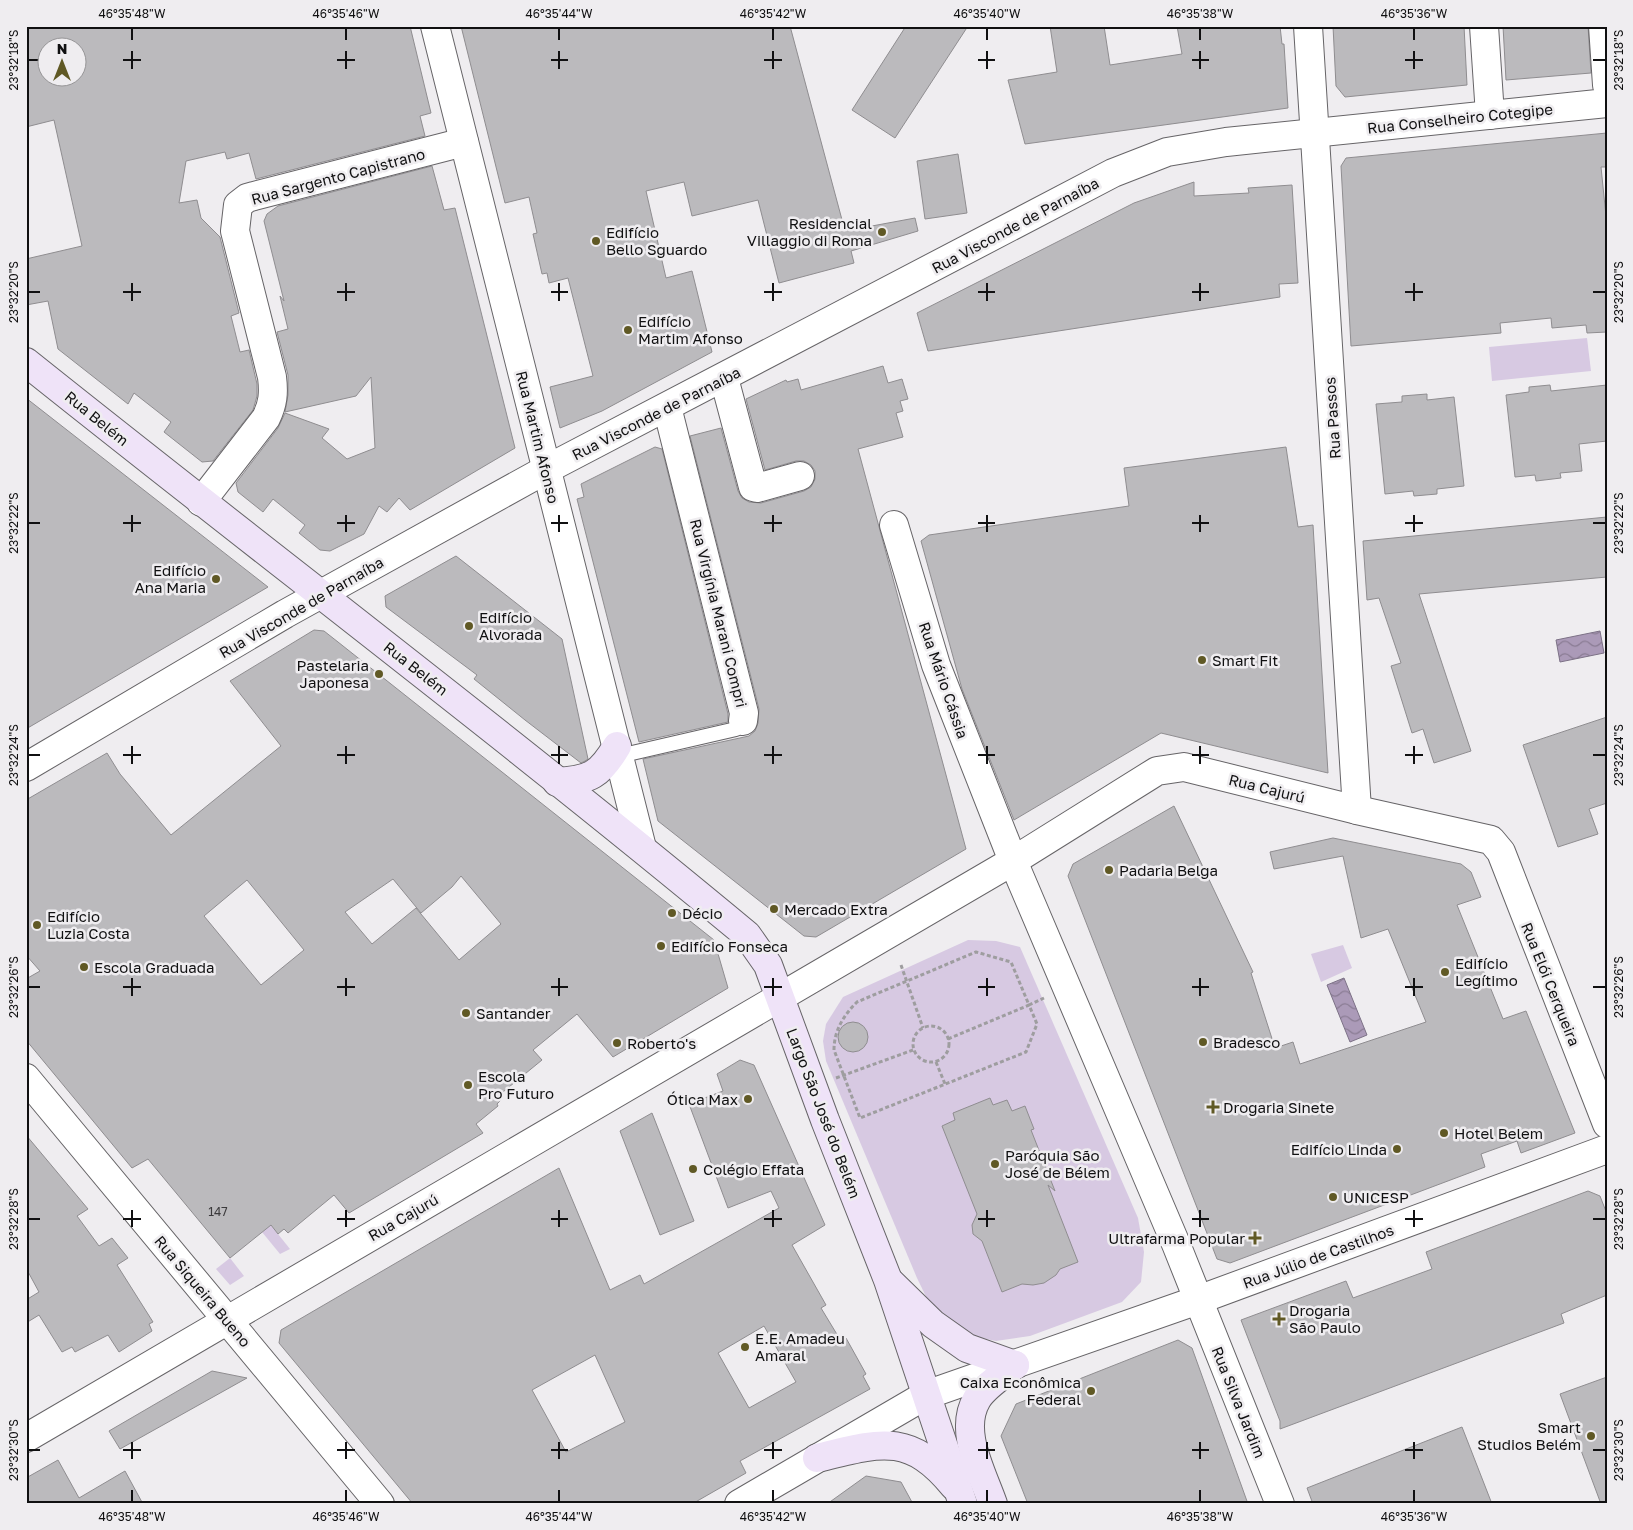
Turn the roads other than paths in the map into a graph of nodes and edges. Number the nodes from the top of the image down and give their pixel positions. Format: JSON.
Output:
{"nodes":[{"id":1,"x":435,"y":26,"type":"edge"},
{"id":2,"x":1308,"y":26,"type":"edge"},
{"id":3,"x":1484,"y":26,"type":"edge"},
{"id":4,"x":1603,"y":26,"type":"edge"},
{"id":5,"x":1607,"y":85,"type":"edge"},
{"id":6,"x":1607,"y":103,"type":"edge"},
{"id":7,"x":1490,"y":115,"type":"junction"},
{"id":8,"x":1314,"y":132,"type":"junction"},
{"id":9,"x":464,"y":142,"type":"junction"},
{"id":10,"x":26,"y":362,"type":"edge"},
{"id":11,"x":724,"y":378,"type":"junction"},
{"id":12,"x":667,"y":407,"type":"junction"},
{"id":13,"x":547,"y":470,"type":"junction"},
{"id":14,"x":800,"y":476,"type":"dead end"},
{"id":15,"x":201,"y":502,"type":"junction"},
{"id":16,"x":894,"y":525,"type":"dead end"},
{"id":17,"x":321,"y":593,"type":"junction"},
{"id":18,"x":743,"y":720,"type":"joint"},
{"id":19,"x":618,"y":751,"type":"junction"},
{"id":20,"x":26,"y":767,"type":"edge"},
{"id":21,"x":557,"y":782,"type":"junction"},
{"id":22,"x":1357,"y":810,"type":"junction"},
{"id":23,"x":1495,"y":844,"type":"joint"},
{"id":24,"x":642,"y":848,"type":"junction"},
{"id":25,"x":1013,"y":861,"type":"junction"},
{"id":26,"x":780,"y":996,"type":"junction"},
{"id":27,"x":26,"y":1078,"type":"edge"},
{"id":28,"x":1607,"y":1124,"type":"edge"},
{"id":29,"x":1607,"y":1149,"type":"edge"},
{"id":30,"x":888,"y":1280,"type":"junction"},
{"id":31,"x":1198,"y":1300,"type":"junction"},
{"id":32,"x":228,"y":1320,"type":"junction"},
{"id":33,"x":1015,"y":1365,"type":"junction"},
{"id":34,"x":926,"y":1395,"type":"junction"},
{"id":35,"x":26,"y":1438,"type":"edge"},
{"id":36,"x":817,"y":1458,"type":"junction"},
{"id":37,"x":990,"y":1495,"type":"edge"},
{"id":38,"x":961,"y":1498,"type":"edge"},
{"id":39,"x":380,"y":1504,"type":"edge"},
{"id":40,"x":739,"y":1504,"type":"edge"},
{"id":41,"x":1280,"y":1504,"type":"edge"}],
"edges":[{"from":1,"to":9,"type":"street","name":"Rua Martim Afonso"},
{"from":2,"to":8,"type":"street","name":"Rua Passos"},
{"from":3,"to":7,"type":"street"},
{"from":4,"to":5,"type":"street"},
{"from":6,"to":7,"type":"street","name":"Rua Conselheiro Cotegipe"},
{"from":7,"to":8,"type":"street","name":"Rua Conselheiro Cotegipe"},
{"from":8,"to":11,"type":"street","name":"Rua Visconde de Parnaíba"},
{"from":8,"to":22,"type":"street","name":"Rua Passos"},
{"from":9,"to":13,"type":"street","name":"Rua Martim Afonso"},
{"from":9,"to":15,"type":"street","name":"Rua Sargento Capistrano"},
{"from":10,"to":15,"type":"main road","name":"Rua Belém"},
{"from":11,"to":12,"type":"street","name":"Rua Visconde de Parnaíba"},
{"from":11,"to":14,"type":"street"},
{"from":12,"to":13,"type":"street","name":"Rua Visconde de Parnaíba"},
{"from":12,"to":18,"type":"street","name":"Rua Virgínia Marani Compri"},
{"from":13,"to":17,"type":"street","name":"Rua Visconde de Parnaíba"},
{"from":13,"to":19,"type":"street","name":"Rua Martim Afonso"},
{"from":15,"to":17,"type":"main road","name":"Rua Belém"},
{"from":16,"to":25,"type":"street","name":"Rua Mário Cássia"},
{"from":17,"to":20,"type":"street","name":"Rua Visconde de Parnaíba"},
{"from":17,"to":21,"type":"main road","name":"Rua Belém"},
{"from":18,"to":19,"type":"lane","name":"Rua Virgínia Marani Compri"},
{"from":19,"to":21,"type":"main road"},
{"from":19,"to":24,"type":"street","name":"Rua Martim Afonso"},
{"from":21,"to":24,"type":"main road","name":"Rua Belém"},
{"from":22,"to":23,"type":"street","name":"Rua Cajurú"},
{"from":22,"to":25,"type":"street","name":"Rua Cajurú"},
{"from":23,"to":28,"type":"street","name":"Rua Elói Cerqueira"},
{"from":24,"to":26,"type":"main road","name":"Rua Belém"},
{"from":25,"to":26,"type":"street"},
{"from":25,"to":31,"type":"street"},
{"from":26,"to":30,"type":"main road","name":"Largo São José do Belém"},
{"from":26,"to":32,"type":"street","name":"Rua Cajurú"},
{"from":27,"to":32,"type":"street","name":"Rua Siqueira Bueno"},
{"from":29,"to":31,"type":"street","name":"Rua Júlio de Castilhos"},
{"from":30,"to":33,"type":"main road"},
{"from":30,"to":34,"type":"main road","name":"Largo São José do Belém"},
{"from":31,"to":33,"type":"street"},
{"from":31,"to":41,"type":"street","name":"Rua Silva Jardim"},
{"from":32,"to":35,"type":"street","name":"Rua Cajurú"},
{"from":32,"to":39,"type":"street","name":"Rua Siqueira Bueno"},
{"from":33,"to":34,"type":"street"},
{"from":33,"to":37,"type":"main road"},
{"from":34,"to":36,"type":"street"},
{"from":34,"to":38,"type":"main road","name":"Largo São José do Belém"},
{"from":36,"to":38,"type":"main road"},
{"from":36,"to":40,"type":"street"}]}
